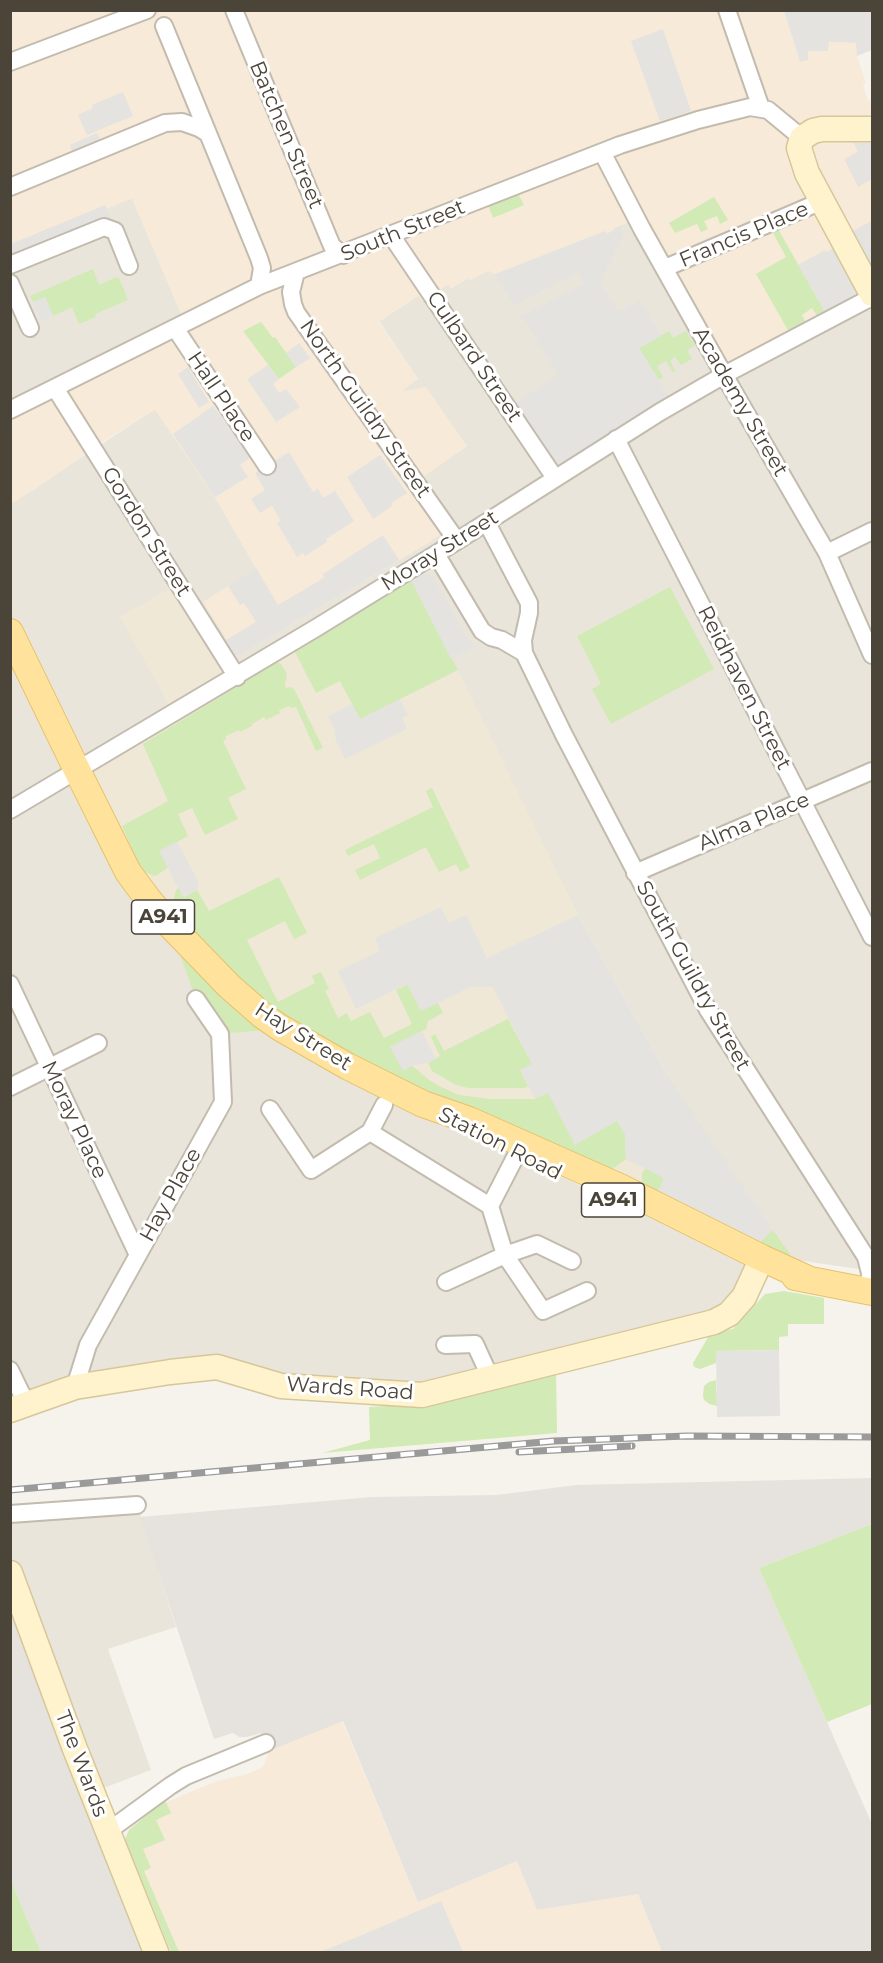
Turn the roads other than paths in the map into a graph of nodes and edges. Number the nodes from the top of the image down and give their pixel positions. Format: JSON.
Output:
{"nodes":[{"id":1,"x":147,"y":10,"type":"edge"},
{"id":2,"x":234,"y":10,"type":"edge"},
{"id":3,"x":728,"y":10,"type":"edge"},
{"id":4,"x":164,"y":26,"type":"dead end"},
{"id":5,"x":10,"y":62,"type":"edge"},
{"id":6,"x":761,"y":108,"type":"junction"},
{"id":7,"x":873,"y":129,"type":"edge"},
{"id":8,"x":207,"y":133,"type":"junction"},
{"id":9,"x":802,"y":138,"type":"junction"},
{"id":10,"x":603,"y":152,"type":"junction"},
{"id":11,"x":10,"y":187,"type":"edge"},
{"id":12,"x":822,"y":201,"type":"junction"},
{"id":13,"x":392,"y":235,"type":"junction"},
{"id":14,"x":343,"y":255,"type":"junction"},
{"id":15,"x":10,"y":265,"type":"edge"},
{"id":16,"x":129,"y":266,"type":"dead end"},
{"id":17,"x":665,"y":268,"type":"junction"},
{"id":18,"x":297,"y":272,"type":"junction"},
{"id":19,"x":10,"y":283,"type":"edge"},
{"id":20,"x":259,"y":286,"type":"junction"},
{"id":21,"x":873,"y":295,"type":"edge"},
{"id":22,"x":30,"y":328,"type":"dead end"},
{"id":23,"x":175,"y":328,"type":"junction"},
{"id":24,"x":724,"y":375,"type":"junction"},
{"id":25,"x":55,"y":388,"type":"junction"},
{"id":26,"x":10,"y":410,"type":"edge"},
{"id":27,"x":616,"y":439,"type":"junction"},
{"id":28,"x":267,"y":466,"type":"dead end"},
{"id":29,"x":555,"y":478,"type":"junction"},
{"id":30,"x":487,"y":523,"type":"junction"},
{"id":31,"x":873,"y":531,"type":"edge"},
{"id":32,"x":458,"y":541,"type":"junction"},
{"id":33,"x":827,"y":553,"type":"junction"},
{"id":34,"x":436,"y":554,"type":"junction"},
{"id":35,"x":526,"y":622,"type":"junction"},
{"id":36,"x":10,"y":632,"type":"edge"},
{"id":37,"x":491,"y":637,"type":"junction"},
{"id":38,"x":524,"y":653,"type":"junction"},
{"id":39,"x":873,"y":655,"type":"edge"},
{"id":40,"x":237,"y":676,"type":"junction"},
{"id":41,"x":77,"y":770,"type":"junction"},
{"id":42,"x":873,"y":771,"type":"edge"},
{"id":43,"x":803,"y":801,"type":"junction"},
{"id":44,"x":10,"y":810,"type":"edge"},
{"id":45,"x":635,"y":873,"type":"junction"},
{"id":46,"x":873,"y":937,"type":"edge"},
{"id":47,"x":10,"y":984,"type":"edge"},
{"id":48,"x":196,"y":999,"type":"dead end"},
{"id":49,"x":98,"y":1043,"type":"dead end"},
{"id":50,"x":49,"y":1068,"type":"junction"},
{"id":51,"x":10,"y":1088,"type":"edge"},
{"id":52,"x":384,"y":1105,"type":"dead end"},
{"id":53,"x":270,"y":1109,"type":"dead end"},
{"id":54,"x":370,"y":1132,"type":"junction"},
{"id":55,"x":519,"y":1149,"type":"junction"},
{"id":56,"x":490,"y":1206,"type":"junction"},
{"id":57,"x":138,"y":1255,"type":"junction"},
{"id":58,"x":505,"y":1255,"type":"junction"},
{"id":59,"x":572,"y":1261,"type":"dead end"},
{"id":60,"x":760,"y":1263,"type":"junction"},
{"id":61,"x":446,"y":1282,"type":"dead end"},
{"id":62,"x":587,"y":1291,"type":"dead end"},
{"id":63,"x":871,"y":1292,"type":"edge"},
{"id":64,"x":445,"y":1345,"type":"dead end"},
{"id":65,"x":10,"y":1370,"type":"edge"},
{"id":66,"x":490,"y":1379,"type":"junction"},
{"id":67,"x":75,"y":1387,"type":"junction"},
{"id":68,"x":19,"y":1408,"type":"edge"},
{"id":69,"x":136,"y":1505,"type":"dead end"},
{"id":70,"x":10,"y":1514,"type":"edge"},
{"id":71,"x":10,"y":1573,"type":"edge"},
{"id":72,"x":266,"y":1743,"type":"dead end"},
{"id":73,"x":107,"y":1832,"type":"junction"},
{"id":74,"x":156,"y":1953,"type":"edge"}],
"edges":[{"from":1,"to":5,"type":"street"},
{"from":2,"to":14,"type":"street","name":"Batchen Street"},
{"from":3,"to":6,"type":"street"},
{"from":4,"to":8,"type":"street"},
{"from":6,"to":9,"type":"street"},
{"from":6,"to":10,"type":"street","name":"South Street"},
{"from":7,"to":9,"type":"street"},
{"from":8,"to":11,"type":"street"},
{"from":8,"to":20,"type":"street"},
{"from":9,"to":12,"type":"street"},
{"from":10,"to":13,"type":"street","name":"South Street"},
{"from":10,"to":17,"type":"street","name":"Academy Street"},
{"from":12,"to":17,"type":"street","name":"Francis Place"},
{"from":12,"to":21,"type":"street"},
{"from":13,"to":14,"type":"street","name":"South Street"},
{"from":13,"to":29,"type":"street","name":"Culbard Street"},
{"from":14,"to":18,"type":"street","name":"South Street"},
{"from":15,"to":16,"type":"street"},
{"from":17,"to":24,"type":"street","name":"Academy Street"},
{"from":18,"to":20,"type":"street","name":"South Street"},
{"from":18,"to":32,"type":"street","name":"North Guildry Street"},
{"from":19,"to":22,"type":"street"},
{"from":20,"to":23,"type":"street","name":"South Street"},
{"from":21,"to":24,"type":"street","name":"Moray Street"},
{"from":23,"to":25,"type":"street","name":"South Street"},
{"from":23,"to":28,"type":"street","name":"Hall Place"},
{"from":24,"to":27,"type":"street","name":"Moray Street"},
{"from":24,"to":33,"type":"street","name":"Academy Street"},
{"from":25,"to":26,"type":"street","name":"South Street"},
{"from":25,"to":40,"type":"street","name":"Gordon Street"},
{"from":27,"to":29,"type":"street","name":"Moray Street"},
{"from":27,"to":43,"type":"street","name":"Reidhaven Street"},
{"from":29,"to":30,"type":"street","name":"Moray Street"},
{"from":30,"to":32,"type":"street","name":"Moray Street"},
{"from":30,"to":35,"type":"street"},
{"from":31,"to":33,"type":"street"},
{"from":32,"to":34,"type":"street","name":"Moray Street"},
{"from":33,"to":39,"type":"street","name":"Academy Street"},
{"from":34,"to":37,"type":"street"},
{"from":34,"to":40,"type":"street","name":"Moray Street"},
{"from":35,"to":37,"type":"street"},
{"from":35,"to":38,"type":"street"},
{"from":36,"to":41,"type":"main road","name":"Hay Street","number":"A941"},
{"from":37,"to":38,"type":"street"},
{"from":38,"to":45,"type":"street","name":"South Guildry Street"},
{"from":40,"to":41,"type":"street","name":"Moray Street"},
{"from":41,"to":44,"type":"street","name":"Moray Street"},
{"from":41,"to":55,"type":"main road","name":"Hay Street","number":"A941"},
{"from":42,"to":43,"type":"street","name":"Alma Place"},
{"from":43,"to":45,"type":"street","name":"Alma Place"},
{"from":43,"to":46,"type":"street","name":"Reidhaven Street"},
{"from":45,"to":63,"type":"street","name":"South Guildry Street"},
{"from":47,"to":50,"type":"street","name":"Moray Place"},
{"from":48,"to":57,"type":"street","name":"Hay Place"},
{"from":49,"to":50,"type":"street"},
{"from":50,"to":51,"type":"street"},
{"from":50,"to":57,"type":"street","name":"Moray Place"},
{"from":52,"to":54,"type":"street"},
{"from":53,"to":54,"type":"street"},
{"from":54,"to":56,"type":"street"},
{"from":55,"to":56,"type":"street"},
{"from":55,"to":60,"type":"main road","name":"Hay Street","number":"A941"},
{"from":56,"to":58,"type":"street"},
{"from":57,"to":67,"type":"street","name":"Hay Place"},
{"from":58,"to":59,"type":"street"},
{"from":58,"to":61,"type":"street"},
{"from":58,"to":62,"type":"street"},
{"from":60,"to":63,"type":"main road","number":"A941"},
{"from":60,"to":66,"type":"street","name":"Wards Road"},
{"from":64,"to":66,"type":"street"},
{"from":65,"to":68,"type":"street"},
{"from":66,"to":67,"type":"street","name":"Wards Road"},
{"from":67,"to":68,"type":"street","name":"Wards Road"},
{"from":69,"to":70,"type":"street"},
{"from":71,"to":73,"type":"street","name":"The Wards"},
{"from":72,"to":73,"type":"street"},
{"from":73,"to":74,"type":"street","name":"The Wards"}]}
